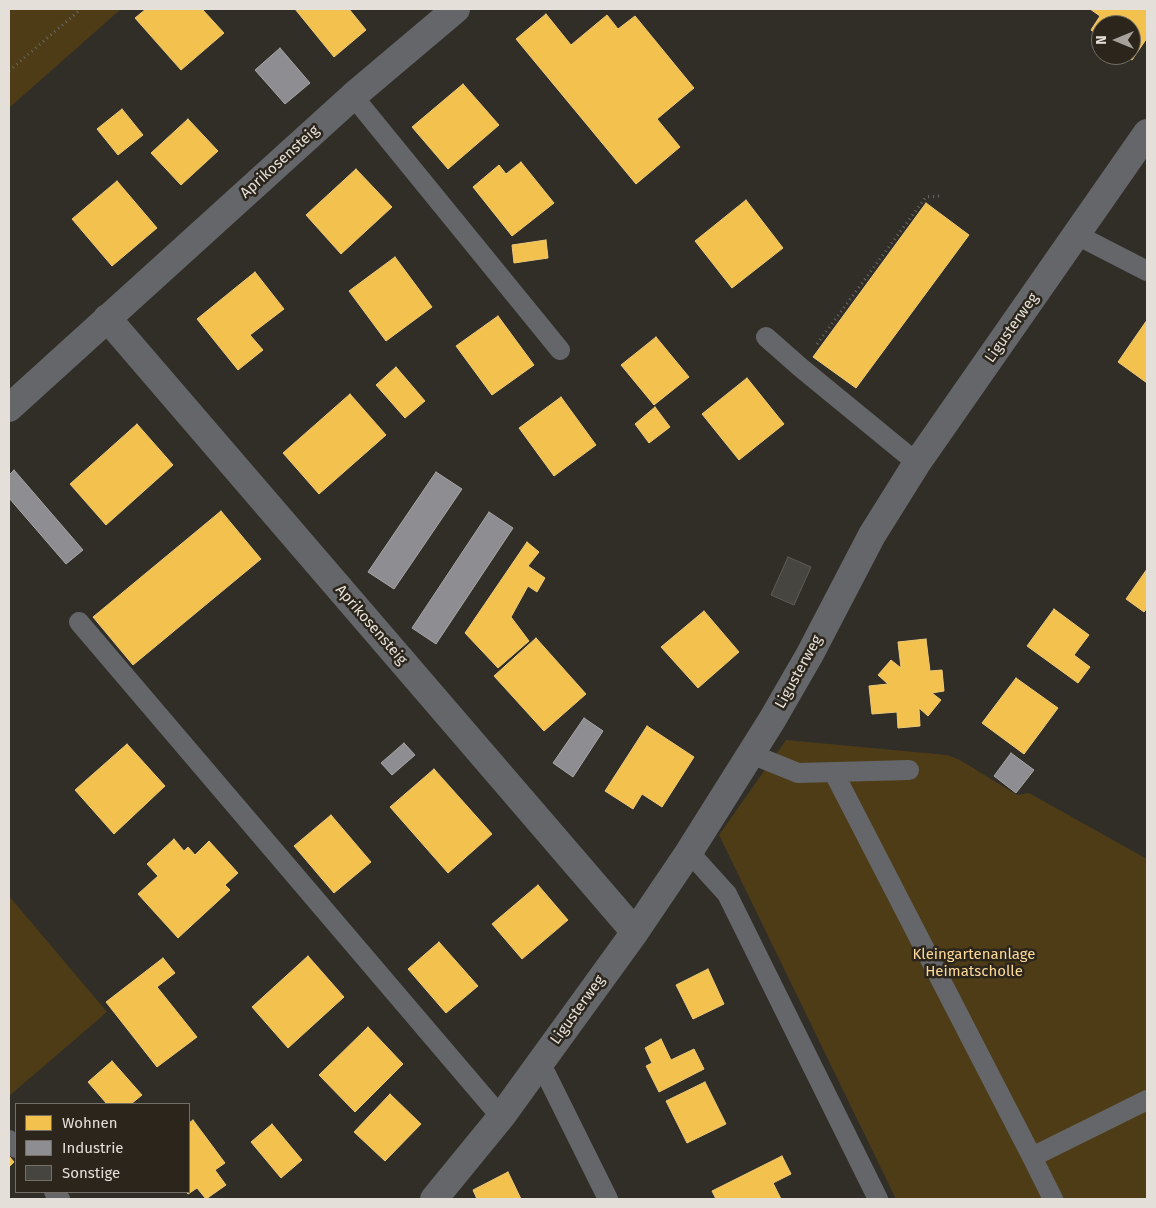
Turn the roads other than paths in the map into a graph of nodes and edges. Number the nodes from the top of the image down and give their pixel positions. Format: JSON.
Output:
{"nodes":[{"id":1,"x":456,"y":9,"type":"edge"},
{"id":2,"x":353,"y":96,"type":"junction"},
{"id":3,"x":1147,"y":132,"type":"edge"},
{"id":4,"x":1077,"y":235,"type":"junction"},
{"id":5,"x":1147,"y":271,"type":"edge"},
{"id":6,"x":107,"y":318,"type":"junction"},
{"id":7,"x":766,"y":337,"type":"dead end"},
{"id":8,"x":560,"y":350,"type":"dead end"},
{"id":9,"x":9,"y":408,"type":"edge"},
{"id":10,"x":917,"y":463,"type":"junction"},
{"id":11,"x":79,"y":622,"type":"dead end"},
{"id":12,"x":751,"y":754,"type":"junction"},
{"id":13,"x":909,"y":770,"type":"dead end"},
{"id":14,"x":834,"y":772,"type":"junction"},
{"id":15,"x":689,"y":852,"type":"junction"},
{"id":16,"x":634,"y":932,"type":"junction"},
{"id":17,"x":540,"y":1062,"type":"junction"},
{"id":18,"x":1147,"y":1100,"type":"edge"},
{"id":19,"x":500,"y":1117,"type":"junction"},
{"id":20,"x":1032,"y":1157,"type":"junction"},
{"id":21,"x":434,"y":1199,"type":"edge"},
{"id":22,"x":608,"y":1199,"type":"edge"},
{"id":23,"x":878,"y":1199,"type":"edge"},
{"id":24,"x":1053,"y":1199,"type":"edge"}],
"edges":[{"from":1,"to":2,"type":"street","name":"Aprikosensteig"},
{"from":2,"to":6,"type":"street","name":"Aprikosensteig"},
{"from":2,"to":8,"type":"lane"},
{"from":3,"to":4,"type":"street","name":"Ligusterweg"},
{"from":4,"to":5,"type":"lane"},
{"from":4,"to":10,"type":"street","name":"Ligusterweg"},
{"from":6,"to":9,"type":"street","name":"Aprikosensteig"},
{"from":6,"to":16,"type":"street","name":"Aprikosensteig"},
{"from":7,"to":10,"type":"lane"},
{"from":10,"to":12,"type":"street","name":"Ligusterweg"},
{"from":11,"to":19,"type":"lane"},
{"from":12,"to":14,"type":"lane"},
{"from":12,"to":15,"type":"street","name":"Ligusterweg"},
{"from":13,"to":14,"type":"lane"},
{"from":14,"to":20,"type":"lane"},
{"from":15,"to":16,"type":"street","name":"Ligusterweg"},
{"from":15,"to":23,"type":"lane"},
{"from":16,"to":17,"type":"street","name":"Ligusterweg"},
{"from":17,"to":19,"type":"street","name":"Ligusterweg"},
{"from":17,"to":22,"type":"lane"},
{"from":18,"to":20,"type":"lane"},
{"from":19,"to":21,"type":"street","name":"Ligusterweg"},
{"from":20,"to":24,"type":"lane"}]}
